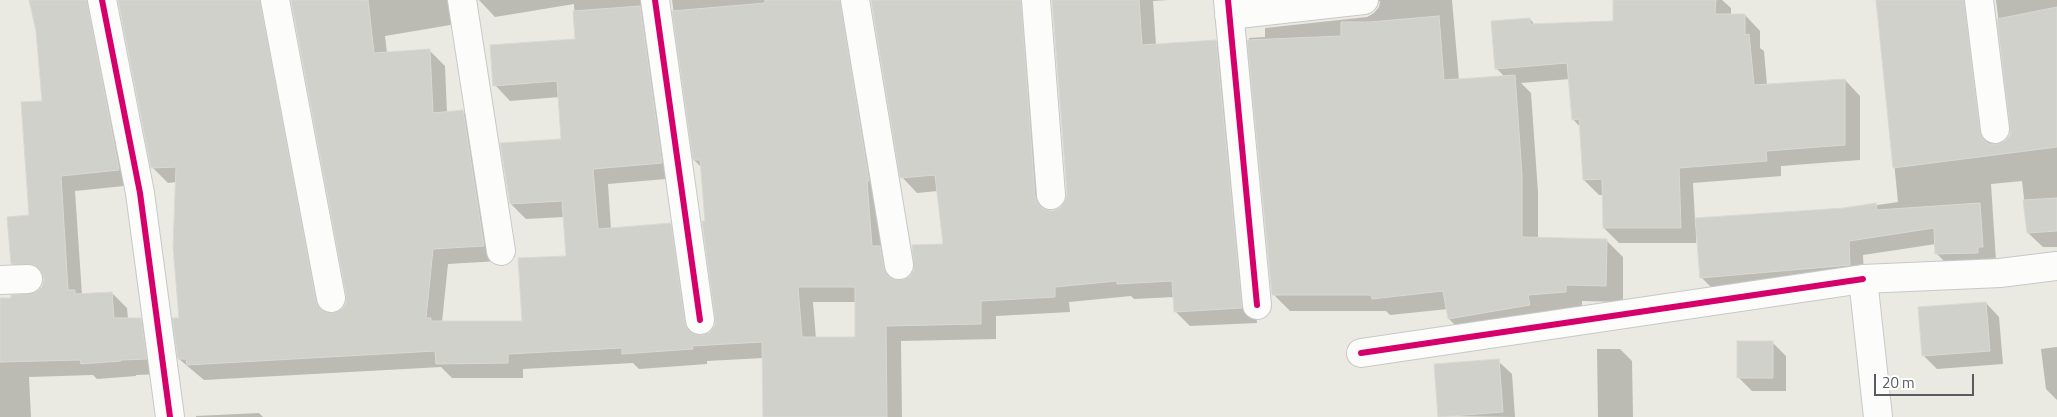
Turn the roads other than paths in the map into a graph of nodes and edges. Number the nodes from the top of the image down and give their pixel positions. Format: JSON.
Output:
{"nodes":[{"id":1,"x":102,"y":0,"type":"edge"},
{"id":2,"x":275,"y":0,"type":"edge"},
{"id":3,"x":462,"y":0,"type":"edge"},
{"id":4,"x":655,"y":0,"type":"edge"},
{"id":5,"x":854,"y":0,"type":"edge"},
{"id":6,"x":1036,"y":0,"type":"edge"},
{"id":7,"x":1364,"y":0,"type":"edge"},
{"id":8,"x":1979,"y":0,"type":"edge"},
{"id":9,"x":1229,"y":8,"type":"edge"},
{"id":10,"x":1995,"y":129,"type":"dead end"},
{"id":11,"x":1051,"y":196,"type":"dead end"},
{"id":12,"x":501,"y":251,"type":"dead end"},
{"id":13,"x":899,"y":265,"type":"dead end"},
{"id":14,"x":2057,"y":266,"type":"edge"},
{"id":15,"x":28,"y":279,"type":"dead end"},
{"id":16,"x":1862,"y":279,"type":"junction"},
{"id":17,"x":0,"y":280,"type":"edge"},
{"id":18,"x":331,"y":298,"type":"dead end"},
{"id":19,"x":1257,"y":305,"type":"dead end"},
{"id":20,"x":700,"y":320,"type":"dead end"},
{"id":21,"x":1361,"y":353,"type":"dead end"},
{"id":22,"x":170,"y":417,"type":"edge"},
{"id":23,"x":1878,"y":417,"type":"edge"}],
"edges":[{"from":1,"to":22,"type":"street"},
{"from":2,"to":18,"type":"street"},
{"from":3,"to":12,"type":"street"},
{"from":4,"to":20,"type":"street"},
{"from":5,"to":13,"type":"street"},
{"from":6,"to":11,"type":"street"},
{"from":7,"to":9,"type":"street"},
{"from":8,"to":10,"type":"street"},
{"from":9,"to":19,"type":"street"},
{"from":14,"to":16,"type":"street"},
{"from":15,"to":17,"type":"street"},
{"from":16,"to":21,"type":"street"},
{"from":16,"to":23,"type":"street"}]}
